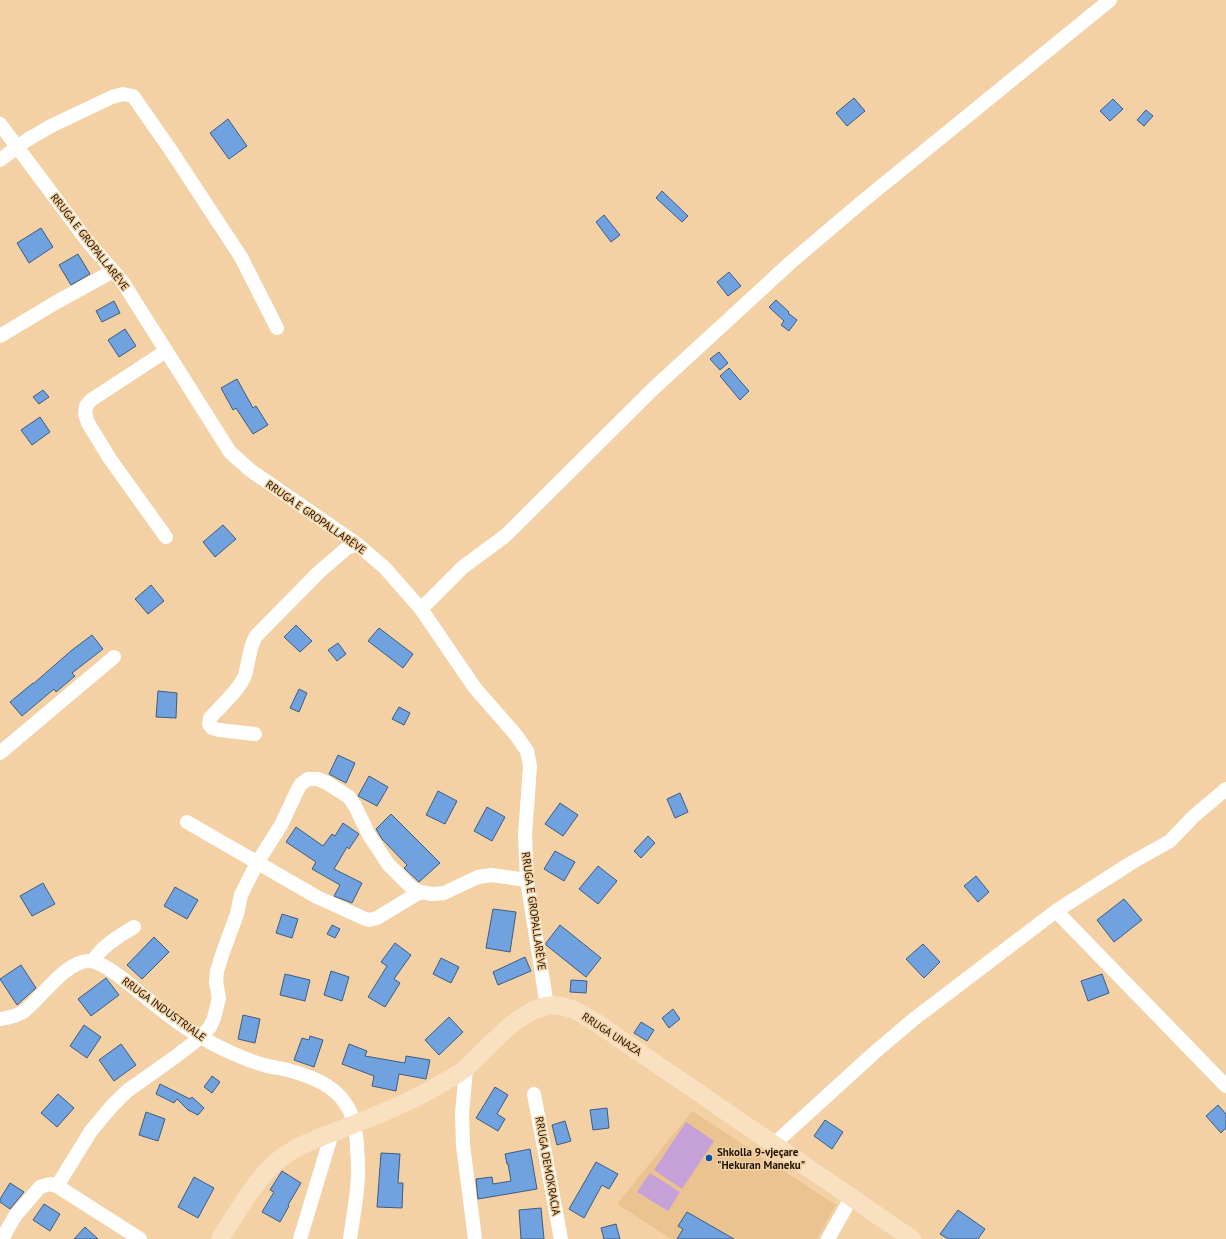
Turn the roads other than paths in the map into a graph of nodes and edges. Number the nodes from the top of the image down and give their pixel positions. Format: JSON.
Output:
{"nodes":[{"id":1,"x":1110,"y":0,"type":"edge"},
{"id":2,"x":0,"y":124,"type":"edge"},
{"id":3,"x":17,"y":147,"type":"junction"},
{"id":4,"x":0,"y":160,"type":"edge"},
{"id":5,"x":113,"y":271,"type":"junction"},
{"id":6,"x":277,"y":328,"type":"dead end"},
{"id":7,"x":0,"y":336,"type":"edge"},
{"id":8,"x":166,"y":351,"type":"junction"},
{"id":9,"x":166,"y":537,"type":"dead end"},
{"id":10,"x":358,"y":544,"type":"junction"},
{"id":11,"x":421,"y":609,"type":"junction"},
{"id":12,"x":114,"y":657,"type":"dead end"},
{"id":13,"x":255,"y":734,"type":"dead end"},
{"id":14,"x":0,"y":753,"type":"edge"},
{"id":15,"x":1226,"y":790,"type":"edge"},
{"id":16,"x":187,"y":822,"type":"dead end"},
{"id":17,"x":257,"y":862,"type":"junction"},
{"id":18,"x":527,"y":880,"type":"junction"},
{"id":19,"x":420,"y":892,"type":"junction"},
{"id":20,"x":1056,"y":911,"type":"junction"},
{"id":21,"x":134,"y":927,"type":"dead end"},
{"id":22,"x":93,"y":961,"type":"junction"},
{"id":23,"x":547,"y":1006,"type":"junction"},
{"id":24,"x":0,"y":1019,"type":"edge"},
{"id":25,"x":201,"y":1038,"type":"junction"},
{"id":26,"x":466,"y":1068,"type":"junction"},
{"id":27,"x":1226,"y":1086,"type":"edge"},
{"id":28,"x":534,"y":1094,"type":"dead end"},
{"id":29,"x":355,"y":1124,"type":"junction"},
{"id":30,"x":332,"y":1133,"type":"junction"},
{"id":31,"x":774,"y":1145,"type":"junction"},
{"id":32,"x":57,"y":1186,"type":"junction"},
{"id":33,"x":851,"y":1198,"type":"junction"},
{"id":34,"x":2,"y":1239,"type":"edge"},
{"id":35,"x":140,"y":1239,"type":"edge"},
{"id":36,"x":220,"y":1239,"type":"edge"},
{"id":37,"x":300,"y":1239,"type":"edge"},
{"id":38,"x":350,"y":1239,"type":"edge"},
{"id":39,"x":475,"y":1239,"type":"edge"},
{"id":40,"x":561,"y":1239,"type":"edge"},
{"id":41,"x":828,"y":1239,"type":"edge"},
{"id":42,"x":912,"y":1239,"type":"edge"}],
"edges":[{"from":1,"to":11,"type":"street"},
{"from":2,"to":3,"type":"street","name":"RRUGA E GROPALLARËVE"},
{"from":3,"to":4,"type":"street"},
{"from":3,"to":5,"type":"street","name":"RRUGA E GROPALLARËVE"},
{"from":3,"to":6,"type":"street"},
{"from":5,"to":7,"type":"street"},
{"from":5,"to":8,"type":"street","name":"RRUGA E GROPALLARËVE"},
{"from":8,"to":9,"type":"street"},
{"from":8,"to":10,"type":"street","name":"RRUGA E GROPALLARËVE"},
{"from":10,"to":11,"type":"street","name":"RRUGA E GROPALLARËVE"},
{"from":10,"to":13,"type":"street"},
{"from":11,"to":18,"type":"street","name":"RRUGA E GROPALLARËVE"},
{"from":12,"to":14,"type":"street"},
{"from":15,"to":20,"type":"street"},
{"from":16,"to":17,"type":"street"},
{"from":17,"to":19,"type":"street"},
{"from":17,"to":19,"type":"street"},
{"from":17,"to":25,"type":"street"},
{"from":18,"to":19,"type":"street"},
{"from":18,"to":23,"type":"street","name":"RRUGA E GROPALLARËVE"},
{"from":20,"to":27,"type":"street"},
{"from":20,"to":31,"type":"street"},
{"from":21,"to":22,"type":"street"},
{"from":22,"to":24,"type":"street"},
{"from":22,"to":25,"type":"street","name":"RRUGA INDUSTRIALE"},
{"from":23,"to":26,"type":"main road","name":"RRUGA UNAZA"},
{"from":23,"to":31,"type":"main road","name":"RRUGA UNAZA"},
{"from":25,"to":29,"type":"street","name":"RRUGA INDUSTRIALE"},
{"from":25,"to":32,"type":"street"},
{"from":26,"to":29,"type":"main road","name":"RRUGA UNAZA"},
{"from":26,"to":39,"type":"street"},
{"from":28,"to":40,"type":"street","name":"RRUGA DEMOKRACIA"},
{"from":29,"to":30,"type":"main road","name":"RRUGA UNAZA"},
{"from":29,"to":38,"type":"street","name":"RRUGA INDUSTRIALE"},
{"from":30,"to":36,"type":"main road","name":"RRUGA UNAZA"},
{"from":30,"to":37,"type":"street"},
{"from":31,"to":33,"type":"main road","name":"RRUGA UNAZA"},
{"from":32,"to":34,"type":"street"},
{"from":32,"to":35,"type":"street"},
{"from":33,"to":41,"type":"street"},
{"from":33,"to":42,"type":"main road","name":"RRUGA UNAZA"}]}
